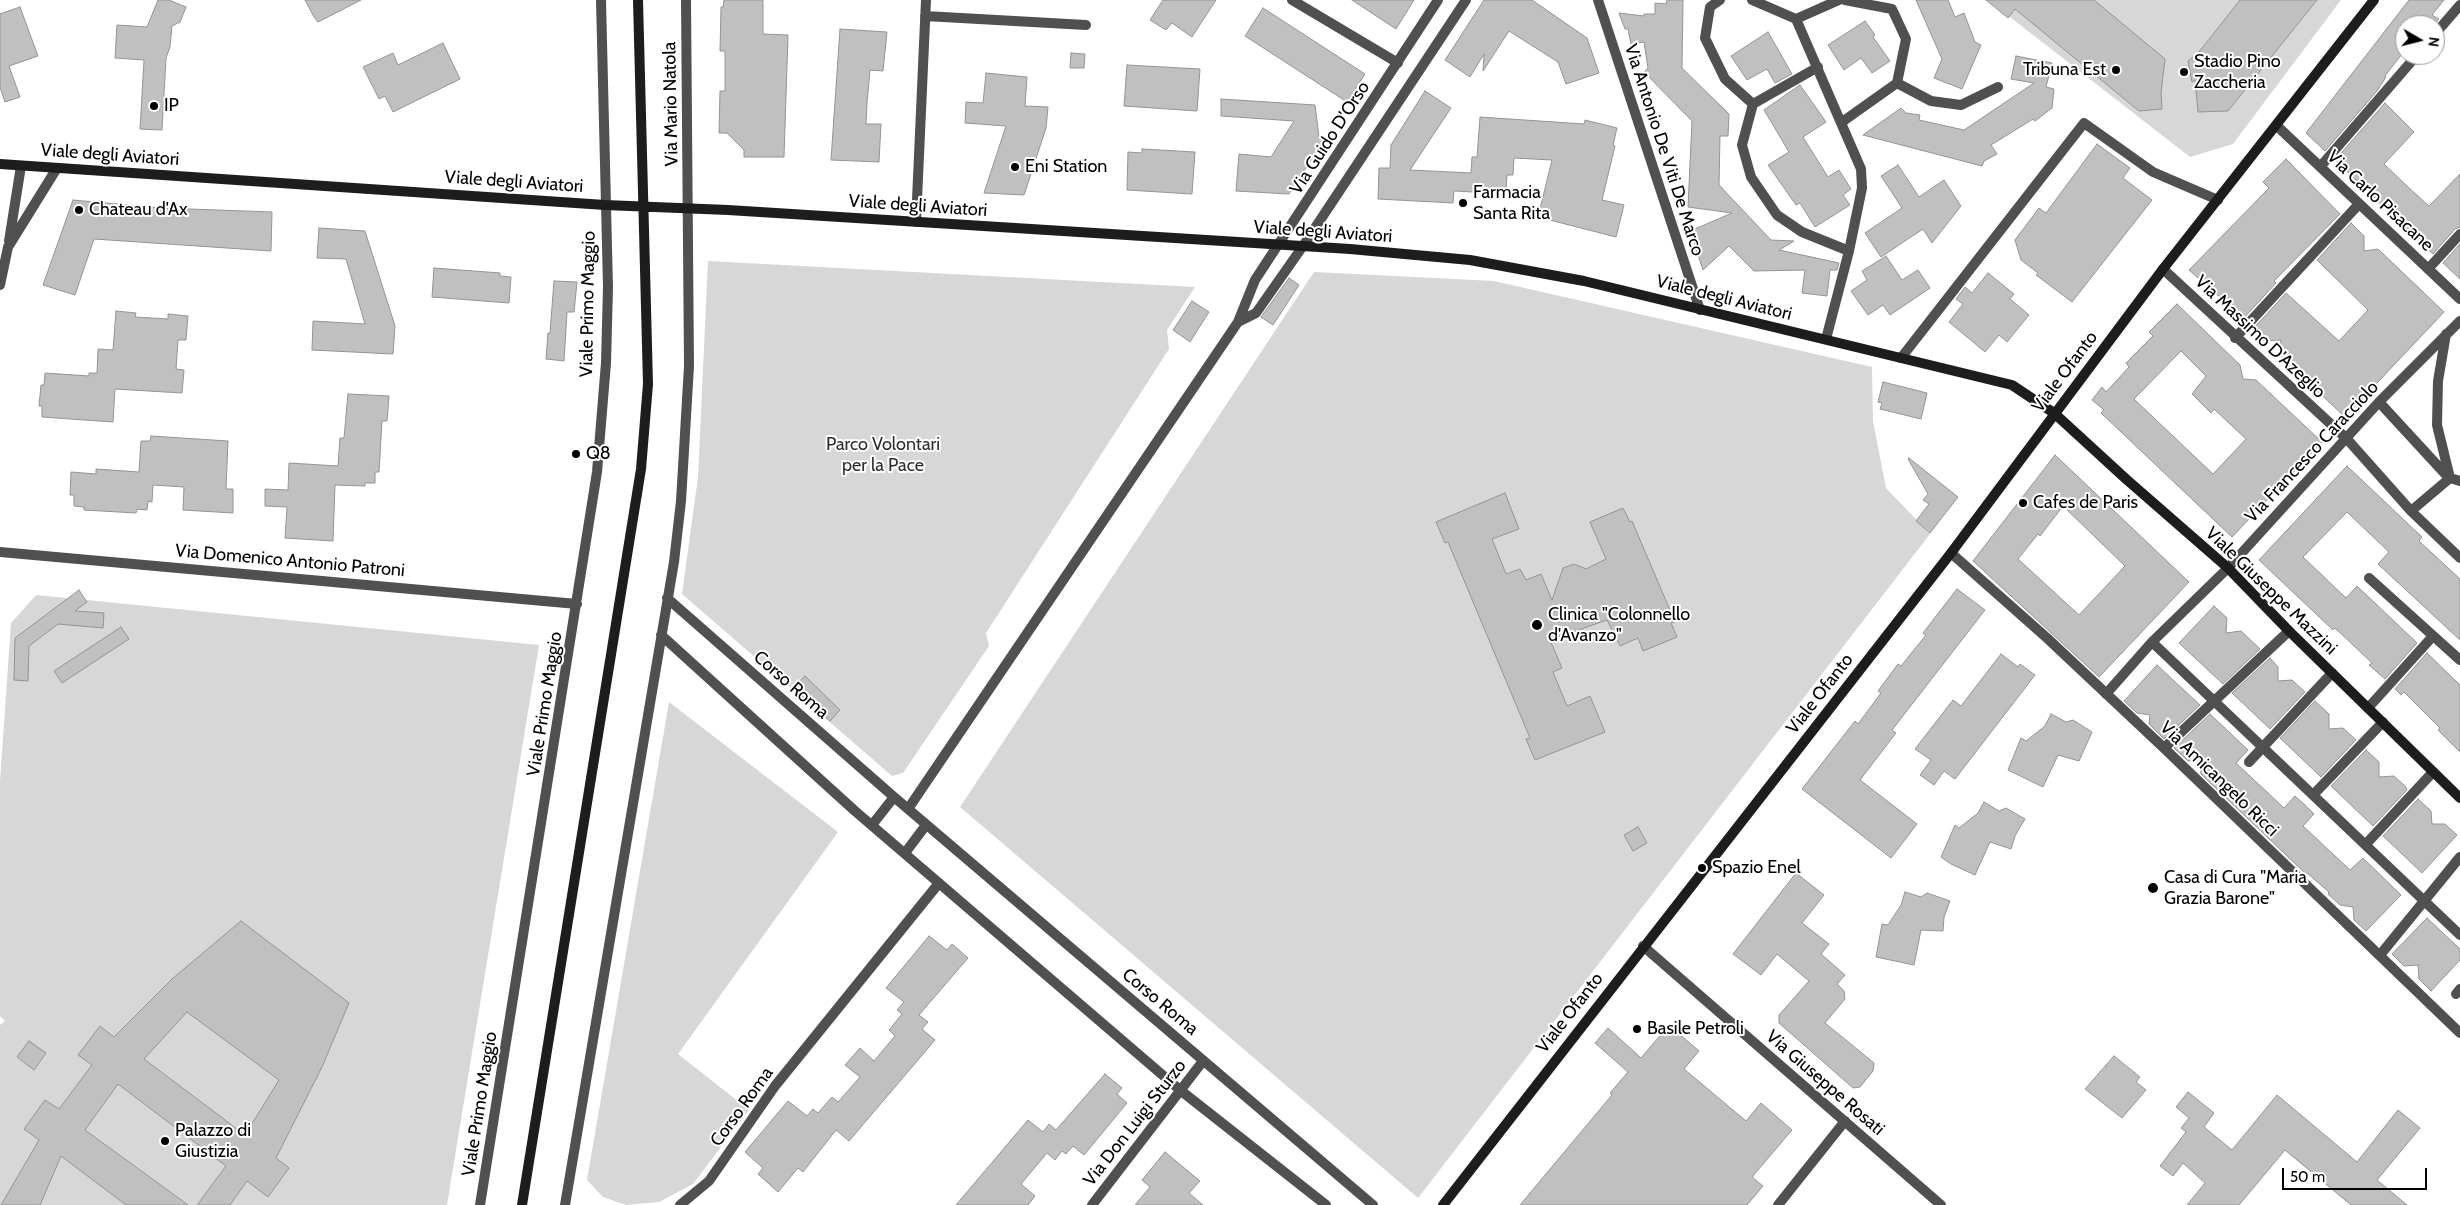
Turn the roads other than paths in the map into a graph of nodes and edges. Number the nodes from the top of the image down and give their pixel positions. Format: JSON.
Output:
{"nodes":[{"id":1,"x":601,"y":0,"type":"edge"},
{"id":2,"x":638,"y":0,"type":"edge"},
{"id":3,"x":686,"y":0,"type":"edge"},
{"id":4,"x":926,"y":0,"type":"edge"},
{"id":5,"x":1292,"y":0,"type":"edge"},
{"id":6,"x":1438,"y":0,"type":"edge"},
{"id":7,"x":1466,"y":0,"type":"edge"},
{"id":8,"x":1598,"y":0,"type":"edge"},
{"id":9,"x":1720,"y":0,"type":"edge"},
{"id":10,"x":1752,"y":0,"type":"edge"},
{"id":11,"x":1839,"y":0,"type":"edge"},
{"id":12,"x":1845,"y":0,"type":"edge"},
{"id":13,"x":2374,"y":0,"type":"edge"},
{"id":14,"x":2460,"y":5,"type":"edge"},
{"id":15,"x":925,"y":16,"type":"junction"},
{"id":16,"x":1796,"y":19,"type":"junction"},
{"id":17,"x":2445,"y":22,"type":"edge"},
{"id":18,"x":1086,"y":25,"type":"dead end"},
{"id":19,"x":1398,"y":63,"type":"junction"},
{"id":20,"x":2408,"y":65,"type":"edge"},
{"id":21,"x":1818,"y":67,"type":"junction"},
{"id":22,"x":1897,"y":83,"type":"junction"},
{"id":23,"x":1998,"y":86,"type":"dead end"},
{"id":24,"x":1753,"y":104,"type":"junction"},
{"id":25,"x":1842,"y":122,"type":"junction"},
{"id":26,"x":2277,"y":126,"type":"junction"},
{"id":27,"x":0,"y":164,"type":"edge"},
{"id":28,"x":21,"y":166,"type":"junction"},
{"id":29,"x":2320,"y":167,"type":"junction"},
{"id":30,"x":57,"y":168,"type":"junction"},
{"id":31,"x":2218,"y":200,"type":"junction"},
{"id":32,"x":605,"y":204,"type":"junction"},
{"id":33,"x":2360,"y":204,"type":"junction"},
{"id":34,"x":642,"y":206,"type":"junction"},
{"id":35,"x":688,"y":208,"type":"junction"},
{"id":36,"x":916,"y":222,"type":"junction"},
{"id":37,"x":2460,"y":234,"type":"edge"},
{"id":38,"x":1280,"y":245,"type":"junction"},
{"id":39,"x":1303,"y":246,"type":"junction"},
{"id":40,"x":8,"y":247,"type":"junction"},
{"id":41,"x":1849,"y":251,"type":"junction"},
{"id":42,"x":2163,"y":269,"type":"junction"},
{"id":43,"x":2428,"y":269,"type":"junction"},
{"id":44,"x":0,"y":285,"type":"edge"},
{"id":45,"x":2460,"y":299,"type":"edge"},
{"id":46,"x":1700,"y":310,"type":"junction"},
{"id":47,"x":2460,"y":321,"type":"edge"},
{"id":48,"x":1238,"y":322,"type":"junction"},
{"id":49,"x":2446,"y":334,"type":"junction"},
{"id":50,"x":2236,"y":338,"type":"junction"},
{"id":51,"x":1826,"y":339,"type":"junction"},
{"id":52,"x":1901,"y":358,"type":"junction"},
{"id":53,"x":2379,"y":402,"type":"junction"},
{"id":54,"x":2054,"y":413,"type":"junction"},
{"id":55,"x":2346,"y":439,"type":"junction"},
{"id":56,"x":2455,"y":480,"type":"edge"},
{"id":57,"x":2411,"y":511,"type":"junction"},
{"id":58,"x":0,"y":552,"type":"edge"},
{"id":59,"x":1951,"y":553,"type":"junction"},
{"id":60,"x":2460,"y":558,"type":"edge"},
{"id":61,"x":2228,"y":568,"type":"junction"},
{"id":62,"x":2369,"y":578,"type":"dead end"},
{"id":63,"x":667,"y":598,"type":"junction"},
{"id":64,"x":577,"y":604,"type":"junction"},
{"id":65,"x":2289,"y":631,"type":"junction"},
{"id":66,"x":661,"y":635,"type":"junction"},
{"id":67,"x":2433,"y":636,"type":"junction"},
{"id":68,"x":2152,"y":642,"type":"junction"},
{"id":69,"x":2460,"y":660,"type":"edge"},
{"id":70,"x":2332,"y":673,"type":"junction"},
{"id":71,"x":2106,"y":694,"type":"junction"},
{"id":72,"x":2214,"y":700,"type":"junction"},
{"id":73,"x":2368,"y":708,"type":"junction"},
{"id":74,"x":2383,"y":722,"type":"junction"},
{"id":75,"x":2263,"y":747,"type":"junction"},
{"id":76,"x":2164,"y":748,"type":"junction"},
{"id":77,"x":2249,"y":762,"type":"dead end"},
{"id":78,"x":2433,"y":772,"type":"junction"},
{"id":79,"x":2314,"y":794,"type":"junction"},
{"id":80,"x":894,"y":797,"type":"junction"},
{"id":81,"x":2460,"y":798,"type":"edge"},
{"id":82,"x":908,"y":809,"type":"junction"},
{"id":83,"x":926,"y":824,"type":"junction"},
{"id":84,"x":872,"y":826,"type":"junction"},
{"id":85,"x":2366,"y":844,"type":"junction"},
{"id":86,"x":905,"y":854,"type":"junction"},
{"id":87,"x":2460,"y":858,"type":"edge"},
{"id":88,"x":940,"y":883,"type":"junction"},
{"id":89,"x":2424,"y":900,"type":"junction"},
{"id":90,"x":2460,"y":934,"type":"edge"},
{"id":91,"x":1643,"y":946,"type":"junction"},
{"id":92,"x":2380,"y":955,"type":"junction"},
{"id":93,"x":2460,"y":1033,"type":"edge"},
{"id":94,"x":1203,"y":1061,"type":"junction"},
{"id":95,"x":1180,"y":1090,"type":"junction"},
{"id":96,"x":1844,"y":1122,"type":"junction"},
{"id":97,"x":480,"y":1205,"type":"edge"},
{"id":98,"x":522,"y":1205,"type":"edge"},
{"id":99,"x":565,"y":1205,"type":"edge"},
{"id":100,"x":680,"y":1205,"type":"edge"},
{"id":101,"x":1092,"y":1205,"type":"edge"},
{"id":102,"x":1326,"y":1205,"type":"edge"},
{"id":103,"x":1373,"y":1205,"type":"edge"},
{"id":104,"x":1442,"y":1205,"type":"edge"},
{"id":105,"x":1778,"y":1205,"type":"edge"},
{"id":106,"x":1940,"y":1205,"type":"edge"}],
"edges":[{"from":1,"to":32,"type":"street"},
{"from":2,"to":34,"type":"main road","name":"Via Mario Natola"},
{"from":3,"to":35,"type":"street","name":"Via Mario Natola"},
{"from":4,"to":15,"type":"street"},
{"from":5,"to":19,"type":"street"},
{"from":6,"to":19,"type":"street","name":"Via Guido D'Orso"},
{"from":7,"to":39,"type":"street","name":"Via Guido D'Orso"},
{"from":8,"to":46,"type":"street","name":"Via Antonio De Viti De Marco"},
{"from":9,"to":24,"type":"street"},
{"from":10,"to":16,"type":"street"},
{"from":11,"to":16,"type":"street"},
{"from":12,"to":22,"type":"street"},
{"from":13,"to":26,"type":"main road","name":"Viale Ofanto"},
{"from":14,"to":17,"type":"street"},
{"from":15,"to":18,"type":"street"},
{"from":15,"to":36,"type":"street"},
{"from":16,"to":21,"type":"street"},
{"from":19,"to":38,"type":"street","name":"Via Guido D'Orso"},
{"from":20,"to":29,"type":"street"},
{"from":21,"to":24,"type":"street"},
{"from":21,"to":25,"type":"street"},
{"from":22,"to":23,"type":"street"},
{"from":22,"to":25,"type":"street"},
{"from":24,"to":41,"type":"street"},
{"from":25,"to":41,"type":"street"},
{"from":26,"to":29,"type":"street","name":"Via Carlo Pisacane"},
{"from":26,"to":31,"type":"main road","name":"Viale Ofanto"},
{"from":27,"to":28,"type":"main road","name":"Viale degli Aviatori"},
{"from":28,"to":30,"type":"main road","name":"Viale degli Aviatori"},
{"from":28,"to":40,"type":"street"},
{"from":29,"to":33,"type":"street","name":"Via Carlo Pisacane"},
{"from":30,"to":32,"type":"main road","name":"Viale degli Aviatori"},
{"from":30,"to":40,"type":"street"},
{"from":31,"to":42,"type":"main road","name":"Viale Ofanto"},
{"from":31,"to":52,"type":"street"},
{"from":32,"to":34,"type":"main road","name":"Viale degli Aviatori"},
{"from":32,"to":64,"type":"street","name":"Viale Primo Maggio"},
{"from":33,"to":43,"type":"street","name":"Via Carlo Pisacane"},
{"from":33,"to":50,"type":"street"},
{"from":34,"to":35,"type":"main road","name":"Viale degli Aviatori"},
{"from":34,"to":98,"type":"main road"},
{"from":35,"to":36,"type":"main road","name":"Viale degli Aviatori"},
{"from":35,"to":63,"type":"street"},
{"from":36,"to":38,"type":"main road","name":"Viale degli Aviatori"},
{"from":37,"to":43,"type":"street"},
{"from":38,"to":39,"type":"main road","name":"Viale degli Aviatori"},
{"from":38,"to":48,"type":"street","name":"Via Guido D'Orso"},
{"from":39,"to":46,"type":"main road","name":"Viale degli Aviatori"},
{"from":39,"to":48,"type":"street","name":"Via Guido D'Orso"},
{"from":40,"to":44,"type":"street"},
{"from":41,"to":51,"type":"street"},
{"from":42,"to":50,"type":"street","name":"Via Massimo D'Azeglio"},
{"from":42,"to":54,"type":"main road","name":"Viale Ofanto"},
{"from":43,"to":45,"type":"street","name":"Via Carlo Pisacane"},
{"from":46,"to":51,"type":"main road","name":"Viale degli Aviatori"},
{"from":47,"to":49,"type":"street","name":"Via Francesco Caracciolo"},
{"from":48,"to":82,"type":"street"},
{"from":49,"to":53,"type":"street","name":"Via Francesco Caracciolo"},
{"from":49,"to":56,"type":"street"},
{"from":50,"to":55,"type":"street","name":"Via Massimo D'Azeglio"},
{"from":51,"to":52,"type":"main road","name":"Viale degli Aviatori"},
{"from":52,"to":54,"type":"main road","name":"Viale degli Aviatori"},
{"from":53,"to":55,"type":"street","name":"Via Francesco Caracciolo"},
{"from":53,"to":56,"type":"street"},
{"from":54,"to":59,"type":"main road","name":"Viale Ofanto"},
{"from":54,"to":61,"type":"main road","name":"Viale Giuseppe Mazzini"},
{"from":55,"to":57,"type":"street","name":"Via Massimo D'Azeglio"},
{"from":55,"to":61,"type":"street","name":"Via Francesco Caracciolo"},
{"from":56,"to":57,"type":"street"},
{"from":57,"to":60,"type":"street","name":"Via Massimo D'Azeglio"},
{"from":58,"to":64,"type":"street","name":"Via Domenico Antonio Patroni"},
{"from":59,"to":71,"type":"street","name":"Via Amicangelo Ricci"},
{"from":59,"to":91,"type":"main road","name":"Viale Ofanto"},
{"from":61,"to":65,"type":"main road","name":"Viale Giuseppe Mazzini"},
{"from":61,"to":68,"type":"street","name":"Via Francesco Caracciolo"},
{"from":62,"to":67,"type":"street"},
{"from":63,"to":66,"type":"street"},
{"from":63,"to":80,"type":"street","name":"Corso Roma"},
{"from":64,"to":97,"type":"street","name":"Viale Primo Maggio"},
{"from":65,"to":70,"type":"main road","name":"Viale Giuseppe Mazzini"},
{"from":65,"to":72,"type":"street"},
{"from":66,"to":84,"type":"street"},
{"from":66,"to":99,"type":"street"},
{"from":67,"to":69,"type":"street"},
{"from":67,"to":73,"type":"street"},
{"from":68,"to":71,"type":"street","name":"Via Francesco Caracciolo"},
{"from":68,"to":72,"type":"street"},
{"from":70,"to":73,"type":"main road","name":"Viale Giuseppe Mazzini"},
{"from":70,"to":75,"type":"street"},
{"from":71,"to":76,"type":"street","name":"Via Amicangelo Ricci"},
{"from":72,"to":75,"type":"street"},
{"from":72,"to":76,"type":"street"},
{"from":73,"to":74,"type":"main road","name":"Viale Giuseppe Mazzini"},
{"from":74,"to":78,"type":"main road","name":"Viale Giuseppe Mazzini"},
{"from":74,"to":79,"type":"street"},
{"from":75,"to":77,"type":"street"},
{"from":75,"to":79,"type":"street"},
{"from":76,"to":92,"type":"street","name":"Via Amicangelo Ricci"},
{"from":78,"to":81,"type":"main road","name":"Viale Giuseppe Mazzini"},
{"from":78,"to":85,"type":"street"},
{"from":79,"to":85,"type":"street"},
{"from":80,"to":82,"type":"street","name":"Corso Roma"},
{"from":80,"to":84,"type":"street"},
{"from":82,"to":83,"type":"street","name":"Corso Roma"},
{"from":83,"to":86,"type":"street"},
{"from":83,"to":94,"type":"street","name":"Corso Roma"},
{"from":84,"to":86,"type":"street"},
{"from":85,"to":89,"type":"street"},
{"from":86,"to":88,"type":"street"},
{"from":87,"to":89,"type":"street"},
{"from":88,"to":95,"type":"street"},
{"from":88,"to":100,"type":"street","name":"Corso Roma"},
{"from":89,"to":90,"type":"street"},
{"from":89,"to":92,"type":"street"},
{"from":91,"to":96,"type":"street","name":"Via Giuseppe Rosati"},
{"from":91,"to":104,"type":"main road","name":"Viale Ofanto"},
{"from":92,"to":93,"type":"street","name":"Via Amicangelo Ricci"},
{"from":94,"to":95,"type":"street","name":"Via Don Luigi Sturzo"},
{"from":94,"to":103,"type":"street","name":"Corso Roma"},
{"from":95,"to":101,"type":"street","name":"Via Don Luigi Sturzo"},
{"from":95,"to":102,"type":"street"},
{"from":96,"to":105,"type":"street"},
{"from":96,"to":106,"type":"street","name":"Via Giuseppe Rosati"}]}
